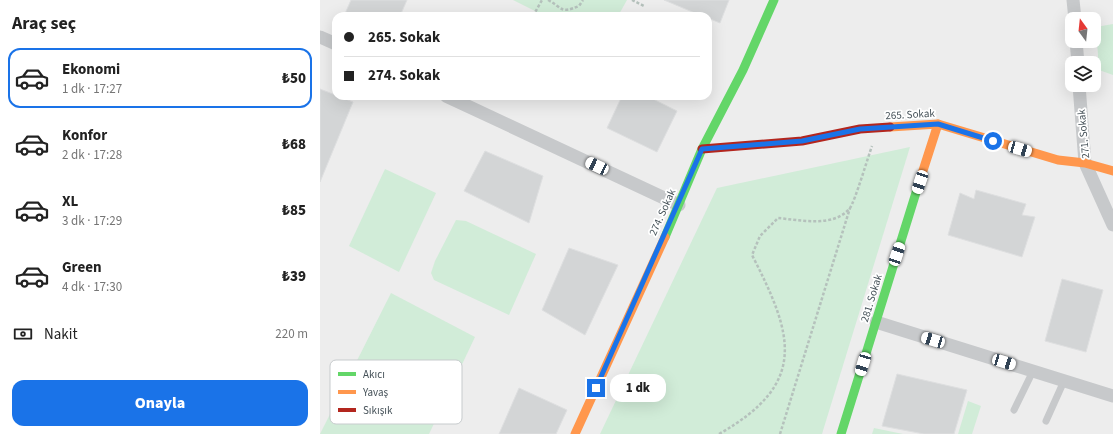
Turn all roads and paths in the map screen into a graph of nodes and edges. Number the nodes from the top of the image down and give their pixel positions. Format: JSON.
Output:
{"nodes":[{"id":1,"x":542,"y":0,"type":"edge"},
{"id":2,"x":548,"y":0,"type":"edge"},
{"id":3,"x":584,"y":0,"type":"edge"},
{"id":4,"x":632,"y":0,"type":"edge"},
{"id":5,"x":774,"y":0,"type":"edge"},
{"id":6,"x":1073,"y":0,"type":"edge"},
{"id":7,"x":644,"y":6,"type":"dead end"},
{"id":8,"x":535,"y":12,"type":"edge"},
{"id":9,"x":1074,"y":12,"type":"edge"},
{"id":10,"x":320,"y":37,"type":"edge"},
{"id":11,"x":332,"y":42,"type":"edge"},
{"id":12,"x":1080,"y":92,"type":"edge"},
{"id":13,"x":455,"y":100,"type":"edge"},
{"id":14,"x":938,"y":124,"type":"junction"},
{"id":15,"x":878,"y":128,"type":"junction"},
{"id":16,"x":702,"y":149,"type":"junction"},
{"id":17,"x":1085,"y":163,"type":"junction"},
{"id":18,"x":1113,"y":171,"type":"edge"},
{"id":19,"x":679,"y":205,"type":"junction"},
{"id":20,"x":850,"y":208,"type":"junction"},
{"id":21,"x":1113,"y":225,"type":"edge"},
{"id":22,"x":876,"y":322,"type":"junction"},
{"id":23,"x":1033,"y":371,"type":"junction"},
{"id":24,"x":1064,"y":380,"type":"junction"},
{"id":25,"x":1113,"y":396,"type":"edge"},
{"id":26,"x":1014,"y":410,"type":"dead end"},
{"id":27,"x":1046,"y":421,"type":"dead end"},
{"id":28,"x":575,"y":434,"type":"edge"},
{"id":29,"x":719,"y":434,"type":"edge"},
{"id":30,"x":780,"y":434,"type":"edge"},
{"id":31,"x":841,"y":434,"type":"edge"}],
"edges":[{"from":1,"to":8,"type":"path"},
{"from":2,"to":3,"type":"path"},
{"from":4,"to":7,"type":"path"},
{"from":5,"to":16,"type":"street","name":"274. Sokak"},
{"from":6,"to":9,"type":"street"},
{"from":10,"to":11,"type":"street"},
{"from":12,"to":17,"type":"street","name":"271. Sokak"},
{"from":13,"to":19,"type":"street"},
{"from":14,"to":15,"type":"street","name":"265. Sokak"},
{"from":14,"to":17,"type":"street","name":"265. Sokak"},
{"from":14,"to":22,"type":"street","name":"281. Sokak"},
{"from":15,"to":16,"type":"street","name":"265. Sokak"},
{"from":15,"to":20,"type":"path"},
{"from":16,"to":19,"type":"street","name":"274. Sokak"},
{"from":17,"to":18,"type":"street","name":"265. Sokak"},
{"from":17,"to":21,"type":"street","name":"271. Sokak"},
{"from":19,"to":28,"type":"street","name":"274. Sokak"},
{"from":20,"to":29,"type":"path"},
{"from":20,"to":30,"type":"path"},
{"from":22,"to":23,"type":"street"},
{"from":22,"to":31,"type":"street","name":"281. Sokak"},
{"from":23,"to":24,"type":"street"},
{"from":23,"to":26,"type":"lane"},
{"from":24,"to":25,"type":"street"},
{"from":24,"to":27,"type":"lane"}]}
